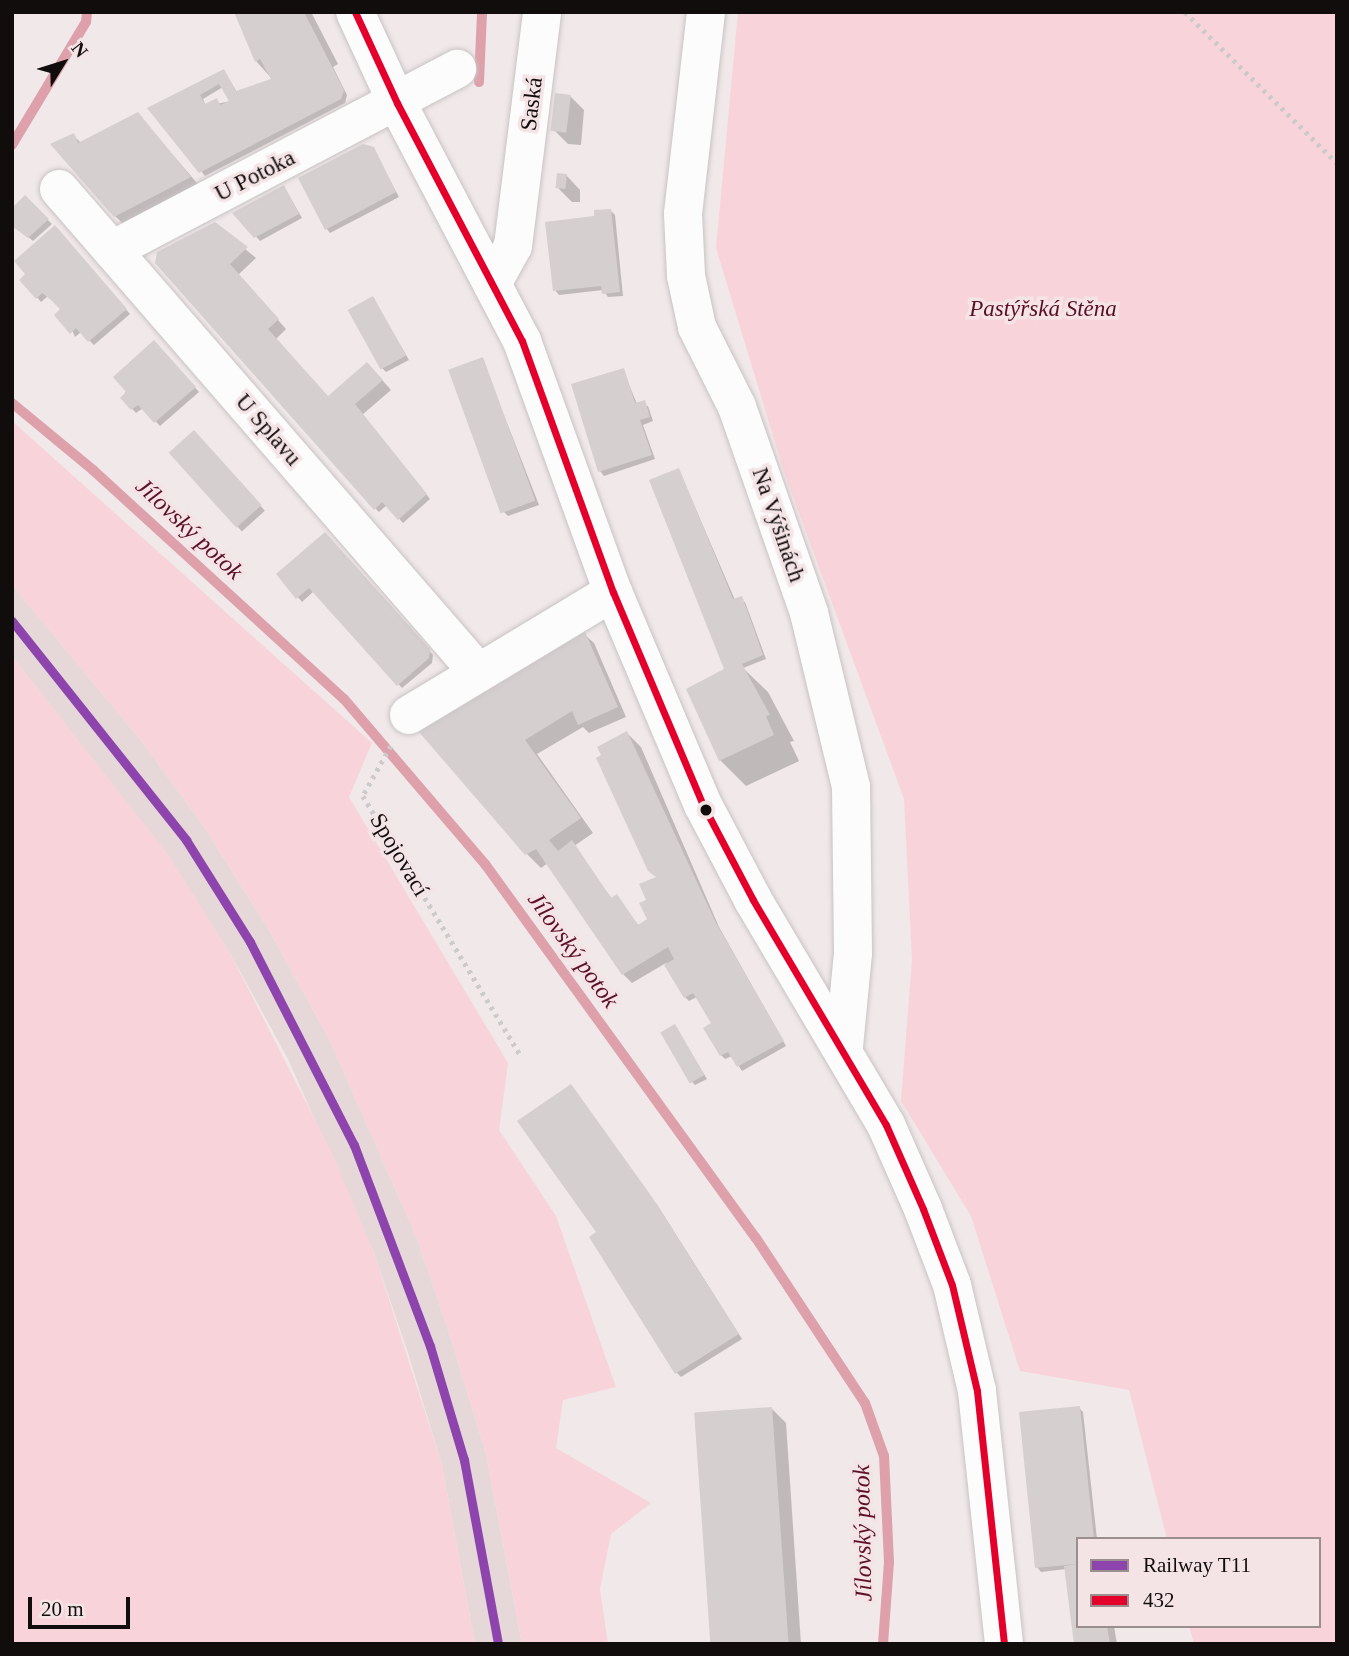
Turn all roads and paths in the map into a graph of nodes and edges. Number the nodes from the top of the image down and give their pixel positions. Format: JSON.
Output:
{"nodes":[{"id":1,"x":355,"y":12,"type":"edge"},
{"id":2,"x":542,"y":12,"type":"edge"},
{"id":3,"x":706,"y":12,"type":"edge"},
{"id":4,"x":1185,"y":12,"type":"edge"},
{"id":5,"x":457,"y":69,"type":"dead end"},
{"id":6,"x":397,"y":103,"type":"junction"},
{"id":7,"x":1337,"y":163,"type":"edge"},
{"id":8,"x":59,"y":189,"type":"dead end"},
{"id":9,"x":112,"y":250,"type":"junction"},
{"id":10,"x":492,"y":284,"type":"junction"},
{"id":11,"x":613,"y":592,"type":"junction"},
{"id":12,"x":478,"y":672,"type":"junction"},
{"id":13,"x":409,"y":715,"type":"joint"},
{"id":14,"x":844,"y":1047,"type":"junction"},
{"id":15,"x":520,"y":1054,"type":"dead end"},
{"id":16,"x":1004,"y":1644,"type":"edge"}],
"edges":[{"from":1,"to":6,"type":"street"},
{"from":2,"to":10,"type":"street","name":"Saská"},
{"from":3,"to":14,"type":"street","name":"Na Výšinách"},
{"from":4,"to":7,"type":"path"},
{"from":5,"to":6,"type":"street","name":"U Potoka"},
{"from":6,"to":9,"type":"street","name":"U Potoka"},
{"from":6,"to":10,"type":"street"},
{"from":8,"to":9,"type":"street","name":"U Splavu"},
{"from":9,"to":12,"type":"street","name":"U Splavu"},
{"from":10,"to":11,"type":"street"},
{"from":11,"to":12,"type":"street"},
{"from":11,"to":14,"type":"street"},
{"from":12,"to":13,"type":"street"},
{"from":13,"to":15,"type":"path","name":"Spojovací"},
{"from":14,"to":16,"type":"street"}]}
